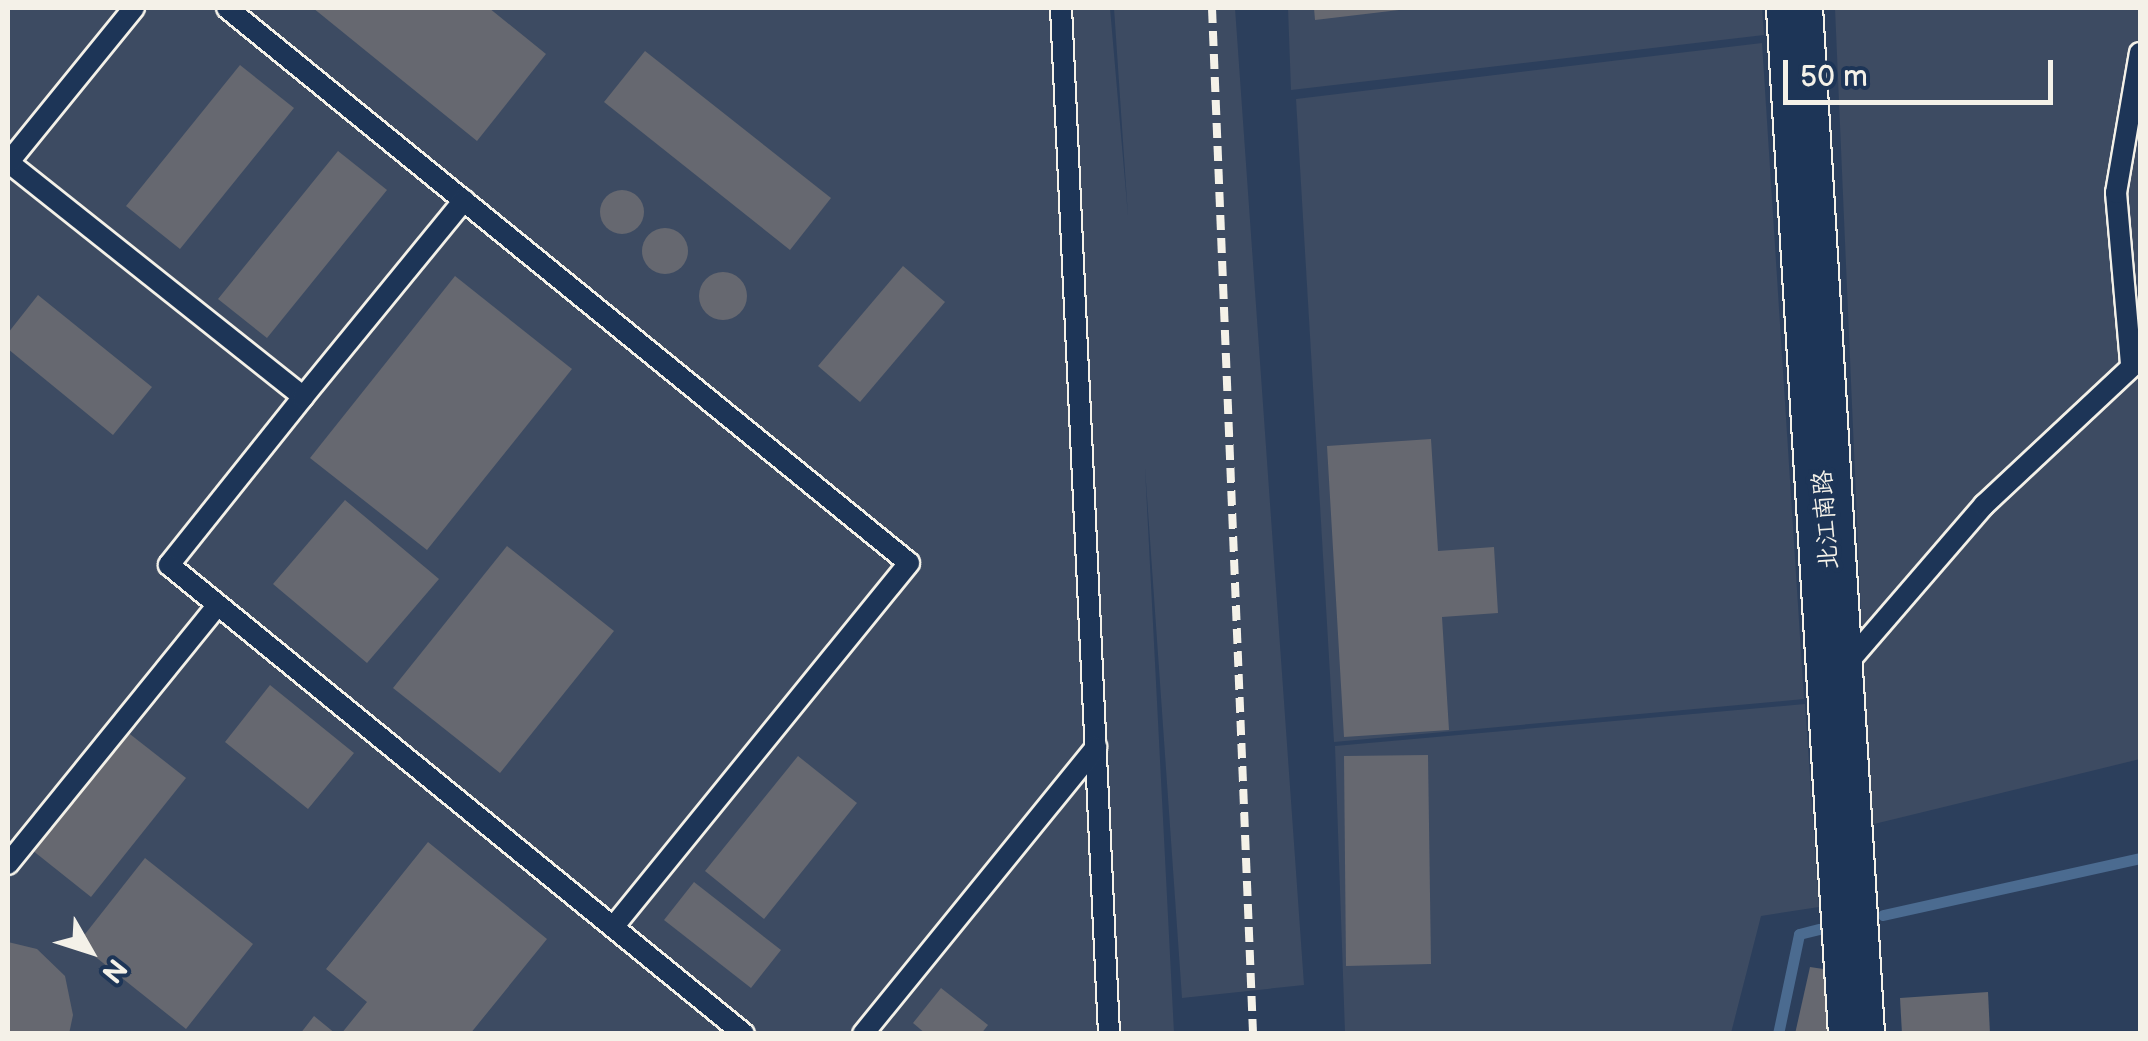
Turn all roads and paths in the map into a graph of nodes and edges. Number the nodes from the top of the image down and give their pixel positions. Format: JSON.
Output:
{"nodes":[{"id":1,"x":134,"y":8,"type":"edge"},
{"id":2,"x":227,"y":8,"type":"edge"},
{"id":3,"x":1062,"y":8,"type":"edge"},
{"id":4,"x":1794,"y":8,"type":"edge"},
{"id":5,"x":2140,"y":53,"type":"edge"},
{"id":6,"x":8,"y":162,"type":"edge"},
{"id":7,"x":464,"y":200,"type":"junction"},
{"id":8,"x":2136,"y":362,"type":"edge"},
{"id":9,"x":303,"y":396,"type":"junction"},
{"id":10,"x":218,"y":605,"type":"junction"},
{"id":11,"x":1837,"y":676,"type":"junction"},
{"id":12,"x":1096,"y":747,"type":"junction"},
{"id":13,"x":8,"y":864,"type":"edge"},
{"id":14,"x":614,"y":926,"type":"junction"},
{"id":15,"x":744,"y":1034,"type":"edge"},
{"id":16,"x":863,"y":1034,"type":"edge"},
{"id":17,"x":1109,"y":1034,"type":"edge"},
{"id":18,"x":1856,"y":1034,"type":"edge"}],
"edges":[{"from":1,"to":6,"type":"lane"},
{"from":2,"to":7,"type":"lane"},
{"from":3,"to":12,"type":"lane"},
{"from":4,"to":11,"type":"street","name":"北江南路"},
{"from":5,"to":8,"type":"lane"},
{"from":6,"to":9,"type":"lane"},
{"from":7,"to":9,"type":"lane"},
{"from":7,"to":14,"type":"lane"},
{"from":8,"to":11,"type":"lane"},
{"from":9,"to":10,"type":"lane"},
{"from":10,"to":13,"type":"lane"},
{"from":10,"to":14,"type":"lane"},
{"from":11,"to":18,"type":"street","name":"北江南路"},
{"from":12,"to":16,"type":"lane"},
{"from":12,"to":17,"type":"lane"},
{"from":14,"to":15,"type":"lane"}]}
